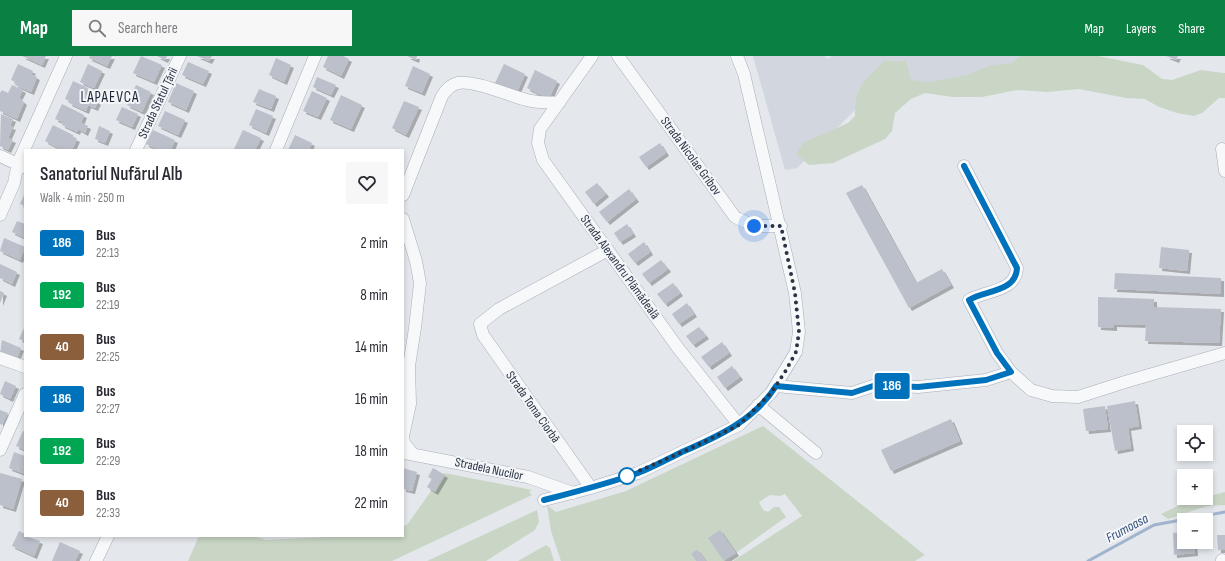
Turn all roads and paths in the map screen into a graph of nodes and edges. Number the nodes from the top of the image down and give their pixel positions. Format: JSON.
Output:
{"nodes":[{"id":1,"x":66,"y":56,"type":"edge"},
{"id":2,"x":180,"y":56,"type":"edge"},
{"id":3,"x":314,"y":56,"type":"edge"},
{"id":4,"x":592,"y":56,"type":"edge"},
{"id":5,"x":618,"y":56,"type":"edge"},
{"id":6,"x":737,"y":56,"type":"edge"},
{"id":7,"x":560,"y":102,"type":"junction"},
{"id":8,"x":28,"y":149,"type":"edge"},
{"id":9,"x":136,"y":149,"type":"edge"},
{"id":10,"x":276,"y":149,"type":"edge"},
{"id":11,"x":1222,"y":149,"type":"dead end"},
{"id":12,"x":0,"y":156,"type":"edge"},
{"id":13,"x":21,"y":165,"type":"edge"},
{"id":14,"x":964,"y":166,"type":"dead end"},
{"id":15,"x":1225,"y":171,"type":"edge"},
{"id":16,"x":404,"y":192,"type":"edge"},
{"id":17,"x":0,"y":214,"type":"edge"},
{"id":18,"x":404,"y":222,"type":"edge"},
{"id":19,"x":781,"y":226,"type":"junction"},
{"id":20,"x":608,"y":250,"type":"junction"},
{"id":21,"x":1225,"y":353,"type":"edge"},
{"id":22,"x":0,"y":358,"type":"edge"},
{"id":23,"x":24,"y":367,"type":"edge"},
{"id":24,"x":406,"y":371,"type":"edge"},
{"id":25,"x":1011,"y":372,"type":"junction"},
{"id":26,"x":776,"y":386,"type":"junction"},
{"id":27,"x":24,"y":396,"type":"edge"},
{"id":28,"x":758,"y":406,"type":"junction"},
{"id":29,"x":739,"y":425,"type":"junction"},
{"id":30,"x":404,"y":431,"type":"edge"},
{"id":31,"x":404,"y":442,"type":"edge"},
{"id":32,"x":0,"y":450,"type":"edge"},
{"id":33,"x":408,"y":453,"type":"edge"},
{"id":34,"x":816,"y":453,"type":"dead end"},
{"id":35,"x":591,"y":488,"type":"junction"},
{"id":36,"x":573,"y":492,"type":"junction"},
{"id":37,"x":544,"y":500,"type":"dead end"},
{"id":38,"x":108,"y":537,"type":"edge"},
{"id":39,"x":96,"y":561,"type":"edge"}],
"edges":[{"from":1,"to":8,"type":"street"},
{"from":2,"to":9,"type":"street","name":"Strada Sfatul Țării"},
{"from":3,"to":10,"type":"street"},
{"from":4,"to":7,"type":"street","name":"Strada Alexandru Plămădeală"},
{"from":5,"to":19,"type":"street","name":"Strada Nicolae Gribov"},
{"from":6,"to":19,"type":"street"},
{"from":7,"to":16,"type":"street"},
{"from":7,"to":20,"type":"street","name":"Strada Alexandru Plămădeală"},
{"from":11,"to":15,"type":"street"},
{"from":12,"to":13,"type":"street"},
{"from":13,"to":17,"type":"street"},
{"from":14,"to":25,"type":"street"},
{"from":18,"to":24,"type":"street"},
{"from":19,"to":26,"type":"street"},
{"from":20,"to":29,"type":"street","name":"Strada Alexandru Plămădeală"},
{"from":20,"to":35,"type":"street","name":"Strada Toma Ciorbă"},
{"from":21,"to":25,"type":"street"},
{"from":22,"to":23,"type":"street"},
{"from":24,"to":30,"type":"street"},
{"from":25,"to":26,"type":"street"},
{"from":26,"to":28,"type":"street"},
{"from":27,"to":32,"type":"street"},
{"from":28,"to":29,"type":"street"},
{"from":28,"to":34,"type":"street"},
{"from":29,"to":35,"type":"street"},
{"from":31,"to":33,"type":"street"},
{"from":33,"to":36,"type":"street","name":"Stradela Nucilor"},
{"from":35,"to":36,"type":"street"},
{"from":36,"to":37,"type":"street"},
{"from":38,"to":39,"type":"street"}]}
